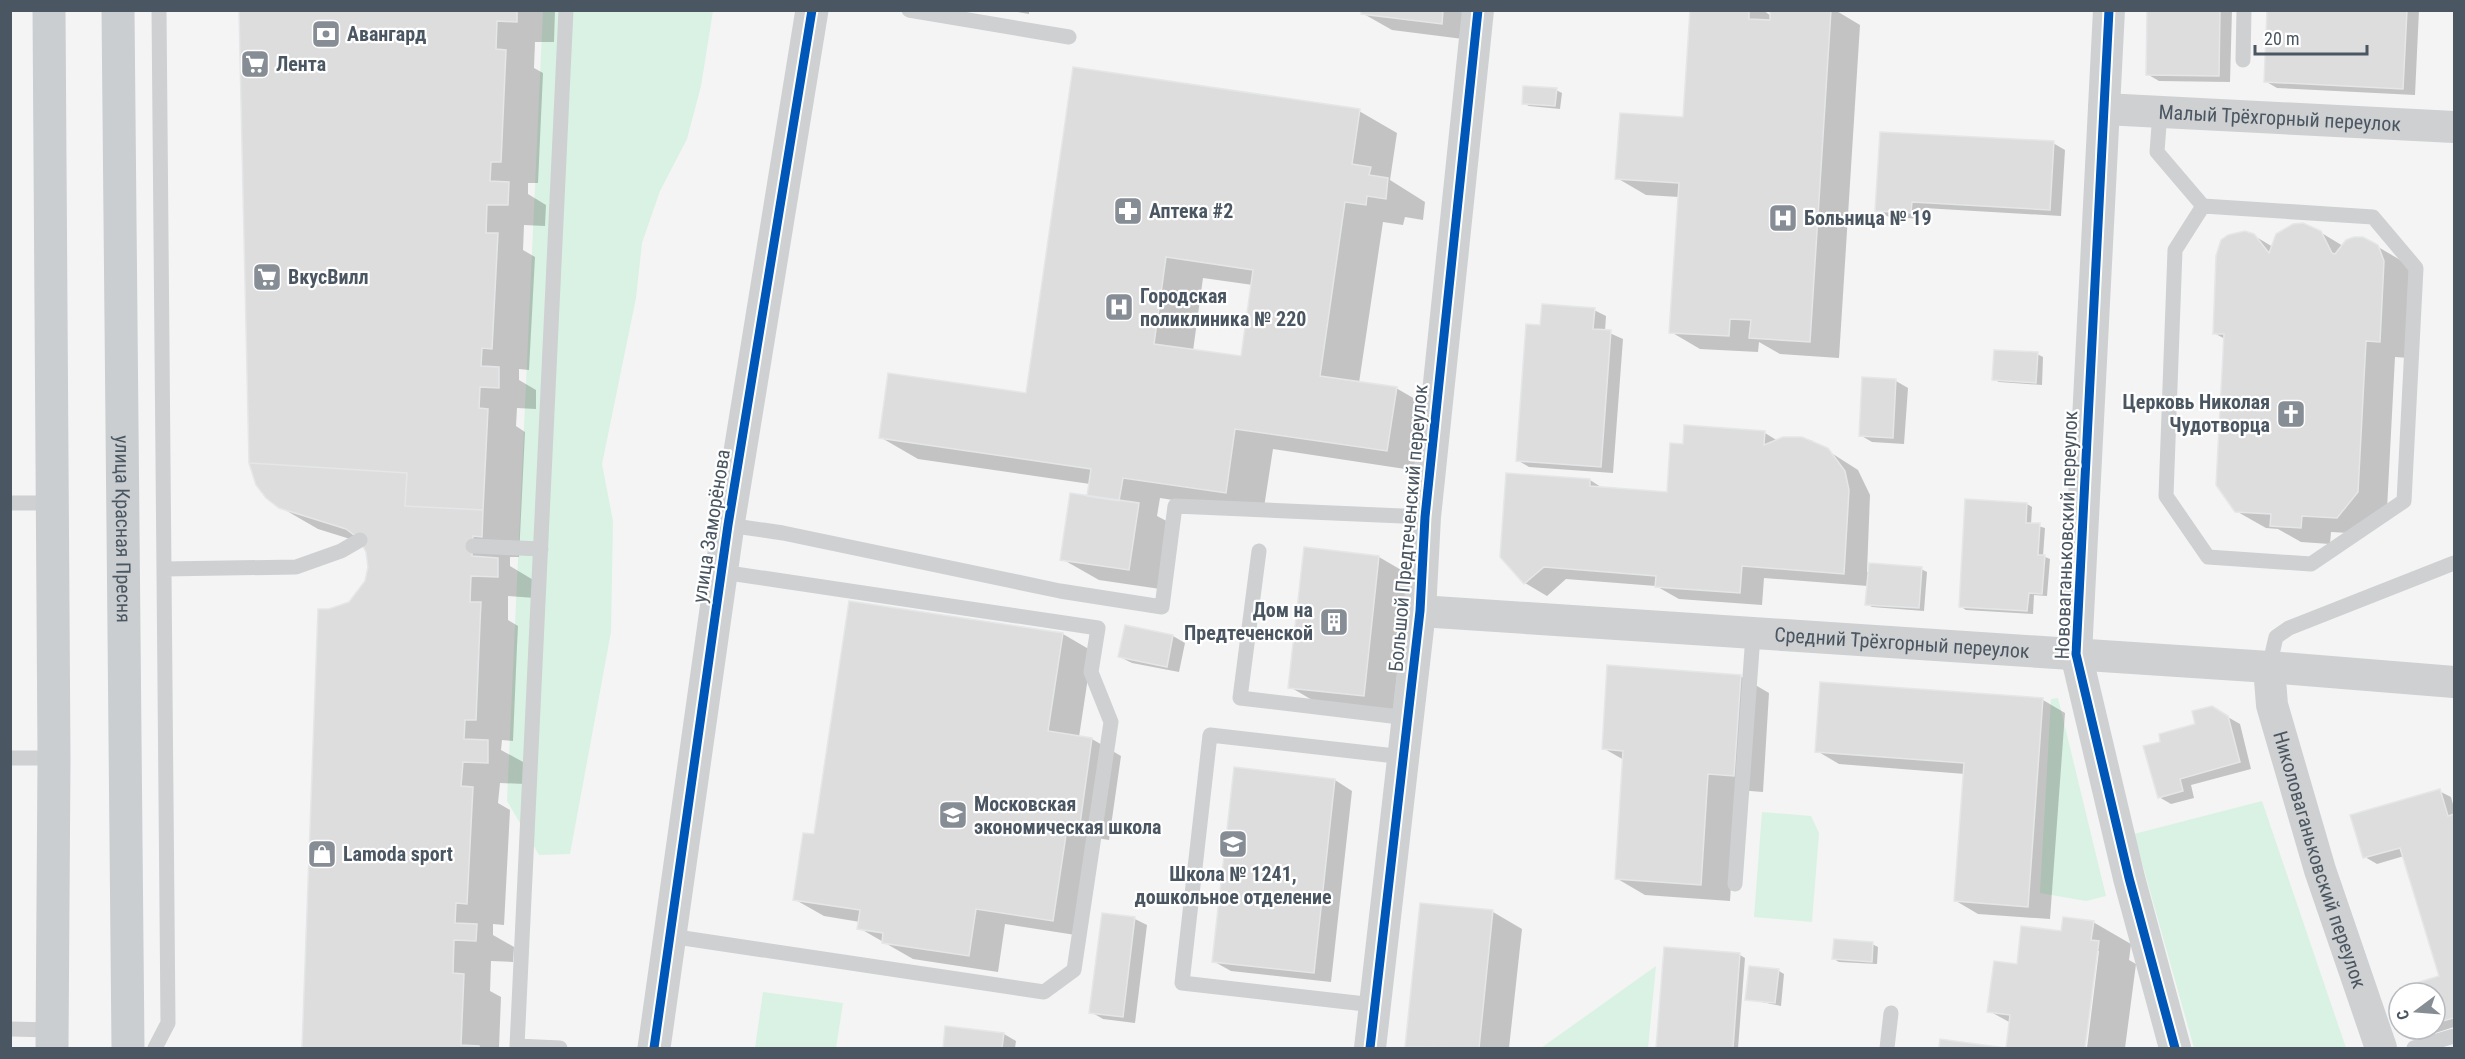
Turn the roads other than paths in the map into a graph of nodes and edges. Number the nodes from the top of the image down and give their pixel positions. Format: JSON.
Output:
{"nodes":[{"id":1,"x":49,"y":10,"type":"edge"},
{"id":2,"x":118,"y":10,"type":"edge"},
{"id":3,"x":159,"y":10,"type":"edge"},
{"id":4,"x":566,"y":10,"type":"edge"},
{"id":5,"x":812,"y":10,"type":"edge"},
{"id":6,"x":909,"y":10,"type":"edge"},
{"id":7,"x":1478,"y":10,"type":"edge"},
{"id":8,"x":2109,"y":10,"type":"edge"},
{"id":9,"x":2244,"y":10,"type":"edge"},
{"id":10,"x":1069,"y":36,"type":"dead end"},
{"id":11,"x":2242,"y":60,"type":"dead end"},
{"id":12,"x":2104,"y":109,"type":"junction"},
{"id":13,"x":2160,"y":112,"type":"junction"},
{"id":14,"x":2454,"y":127,"type":"edge"},
{"id":15,"x":2203,"y":206,"type":"junction"},
{"id":16,"x":10,"y":503,"type":"edge"},
{"id":17,"x":51,"y":503,"type":"junction"},
{"id":18,"x":1425,"y":517,"type":"junction"},
{"id":19,"x":728,"y":525,"type":"junction"},
{"id":20,"x":360,"y":540,"type":"dead end"},
{"id":21,"x":472,"y":546,"type":"dead end"},
{"id":22,"x":541,"y":549,"type":"junction"},
{"id":23,"x":1259,"y":551,"type":"dead end"},
{"id":24,"x":2454,"y":563,"type":"edge"},
{"id":25,"x":164,"y":568,"type":"junction"},
{"id":26,"x":722,"y":572,"type":"junction"},
{"id":27,"x":1420,"y":611,"type":"junction"},
{"id":28,"x":1753,"y":634,"type":"junction"},
{"id":29,"x":2076,"y":654,"type":"junction"},
{"id":30,"x":2269,"y":667,"type":"junction"},
{"id":31,"x":2454,"y":682,"type":"edge"},
{"id":32,"x":1408,"y":718,"type":"junction"},
{"id":33,"x":1404,"y":757,"type":"junction"},
{"id":34,"x":10,"y":758,"type":"edge"},
{"id":35,"x":54,"y":758,"type":"junction"},
{"id":36,"x":1735,"y":884,"type":"dead end"},
{"id":37,"x":670,"y":936,"type":"junction"},
{"id":38,"x":1374,"y":1005,"type":"junction"},
{"id":39,"x":1891,"y":1013,"type":"dead end"},
{"id":40,"x":10,"y":1029,"type":"edge"},
{"id":41,"x":2454,"y":1036,"type":"edge"},
{"id":42,"x":52,"y":1039,"type":"edge"},
{"id":43,"x":128,"y":1048,"type":"edge"},
{"id":44,"x":155,"y":1048,"type":"edge"},
{"id":45,"x":560,"y":1048,"type":"edge"},
{"id":46,"x":654,"y":1048,"type":"edge"},
{"id":47,"x":1370,"y":1048,"type":"edge"},
{"id":48,"x":1887,"y":1048,"type":"edge"},
{"id":49,"x":2175,"y":1048,"type":"edge"},
{"id":50,"x":2381,"y":1048,"type":"edge"},
{"id":51,"x":2414,"y":1048,"type":"edge"}],
"edges":[{"from":1,"to":17,"type":"main road"},
{"from":2,"to":43,"type":"main road","name":"улица Красная Пресня"},
{"from":3,"to":25,"type":"lane"},
{"from":4,"to":22,"type":"lane"},
{"from":5,"to":19,"type":"street","name":"улица Заморёнова"},
{"from":6,"to":10,"type":"lane"},
{"from":7,"to":18,"type":"street","name":"Большой Предтеченский переулок"},
{"from":8,"to":12,"type":"street","name":"Нововаганьковский переулок"},
{"from":9,"to":11,"type":"lane"},
{"from":12,"to":13,"type":"street","name":"Малый Трёхгорный переулок"},
{"from":12,"to":29,"type":"street","name":"Нововаганьковский переулок"},
{"from":13,"to":14,"type":"street","name":"Малый Трёхгорный переулок"},
{"from":13,"to":15,"type":"lane"},
{"from":15,"to":15,"type":"lane"},
{"from":16,"to":17,"type":"lane"},
{"from":17,"to":35,"type":"main road"},
{"from":18,"to":19,"type":"lane"},
{"from":18,"to":27,"type":"street","name":"Большой Предтеченский переулок"},
{"from":19,"to":26,"type":"street","name":"улица Заморёнова"},
{"from":20,"to":25,"type":"lane"},
{"from":21,"to":22,"type":"lane"},
{"from":22,"to":45,"type":"lane"},
{"from":23,"to":32,"type":"lane"},
{"from":24,"to":30,"type":"lane"},
{"from":25,"to":44,"type":"lane"},
{"from":26,"to":37,"type":"street","name":"улица Заморёнова"},
{"from":26,"to":37,"type":"lane"},
{"from":27,"to":28,"type":"street","name":"Средний Трёхгорный переулок"},
{"from":27,"to":32,"type":"street","name":"Большой Предтеченский переулок"},
{"from":28,"to":29,"type":"street","name":"Средний Трёхгорный переулок"},
{"from":28,"to":36,"type":"lane"},
{"from":29,"to":30,"type":"street","name":"Средний Трёхгорный переулок"},
{"from":29,"to":49,"type":"street","name":"Нововаганьковский переулок"},
{"from":30,"to":31,"type":"street","name":"Средний Трёхгорный переулок"},
{"from":30,"to":50,"type":"street","name":"Николоваганьковский переулок"},
{"from":32,"to":33,"type":"street","name":"Большой Предтеченский переулок"},
{"from":33,"to":38,"type":"street","name":"Большой Предтеченский переулок"},
{"from":33,"to":38,"type":"lane"},
{"from":34,"to":35,"type":"lane"},
{"from":35,"to":42,"type":"main road"},
{"from":37,"to":46,"type":"street","name":"улица Заморёнова"},
{"from":38,"to":47,"type":"street","name":"Большой Предтеченский переулок"},
{"from":39,"to":48,"type":"lane"},
{"from":40,"to":42,"type":"lane"},
{"from":41,"to":51,"type":"lane"}]}
